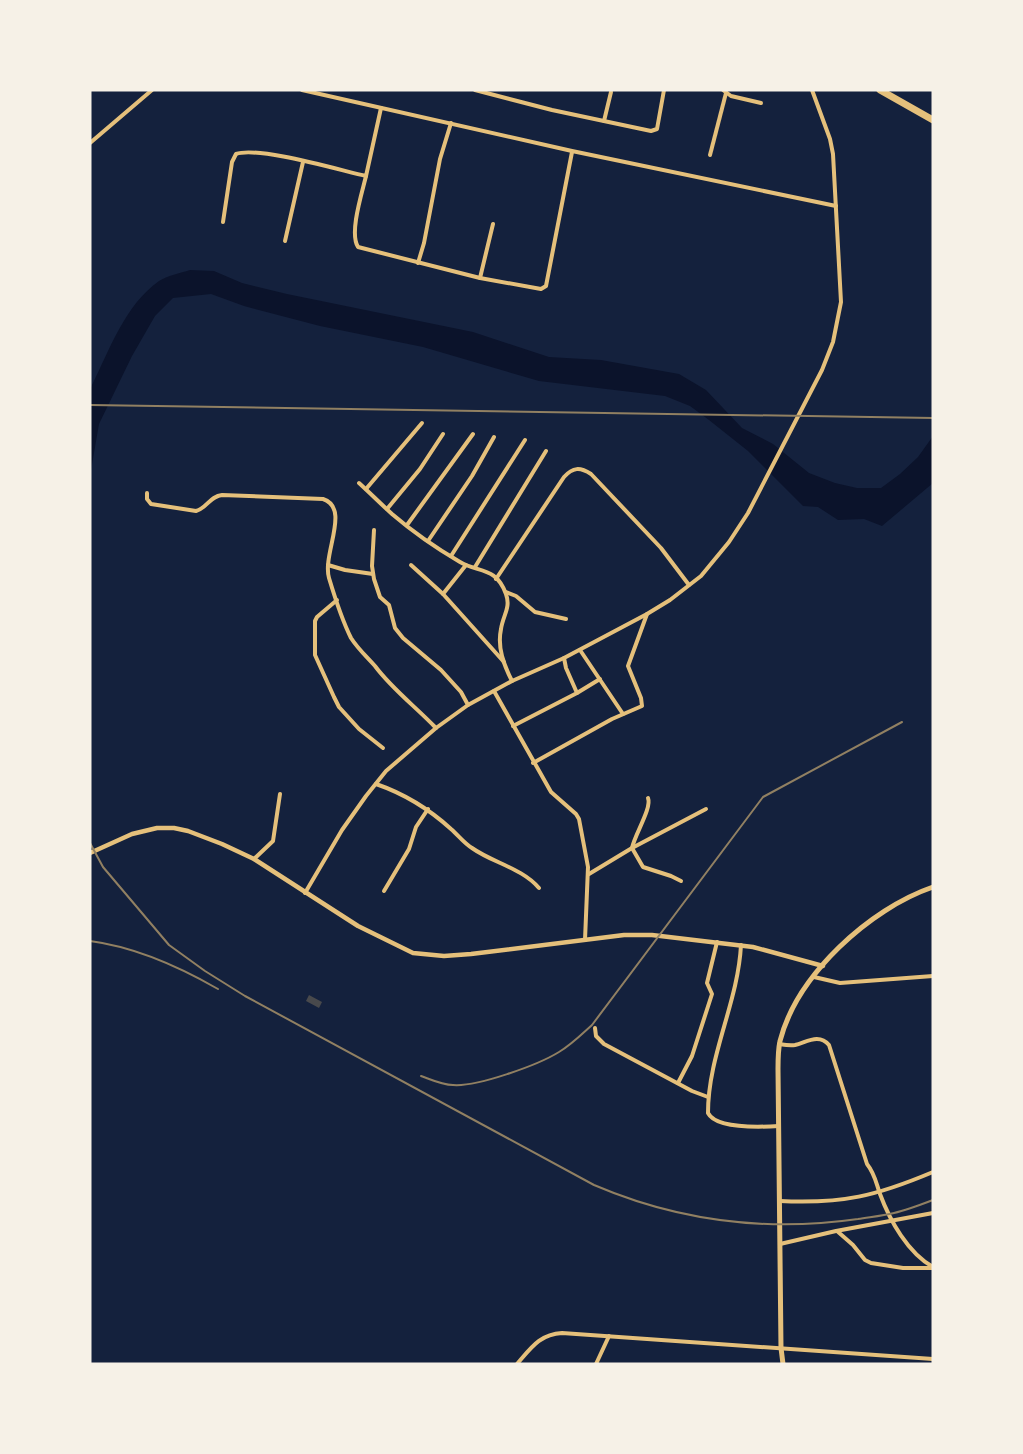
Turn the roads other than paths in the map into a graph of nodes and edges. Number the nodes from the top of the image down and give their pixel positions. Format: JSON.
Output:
{"nodes":[{"id":1,"x":152,"y":90,"type":"edge"},
{"id":2,"x":302,"y":90,"type":"edge"},
{"id":3,"x":475,"y":90,"type":"edge"},
{"id":4,"x":498,"y":90,"type":"edge"},
{"id":5,"x":664,"y":90,"type":"edge"},
{"id":6,"x":812,"y":90,"type":"edge"},
{"id":7,"x":880,"y":90,"type":"edge"},
{"id":8,"x":320,"y":92,"type":"edge"},
{"id":9,"x":611,"y":92,"type":"dead end"},
{"id":10,"x":725,"y":92,"type":"edge"},
{"id":11,"x":497,"y":96,"type":"junction"},
{"id":12,"x":760,"y":103,"type":"dead end"},
{"id":13,"x":381,"y":108,"type":"junction"},
{"id":14,"x":933,"y":120,"type":"edge"},
{"id":15,"x":604,"y":121,"type":"junction"},
{"id":16,"x":451,"y":123,"type":"junction"},
{"id":17,"x":90,"y":143,"type":"edge"},
{"id":18,"x":572,"y":151,"type":"junction"},
{"id":19,"x":710,"y":155,"type":"dead end"},
{"id":20,"x":303,"y":162,"type":"junction"},
{"id":21,"x":366,"y":176,"type":"junction"},
{"id":22,"x":836,"y":206,"type":"junction"},
{"id":23,"x":223,"y":222,"type":"dead end"},
{"id":24,"x":493,"y":224,"type":"dead end"},
{"id":25,"x":285,"y":241,"type":"dead end"},
{"id":26,"x":418,"y":263,"type":"junction"},
{"id":27,"x":480,"y":278,"type":"junction"},
{"id":28,"x":422,"y":423,"type":"dead end"},
{"id":29,"x":473,"y":434,"type":"dead end"},
{"id":30,"x":443,"y":435,"type":"dead end"},
{"id":31,"x":494,"y":437,"type":"dead end"},
{"id":32,"x":525,"y":440,"type":"dead end"},
{"id":33,"x":546,"y":452,"type":"dead end"},
{"id":34,"x":359,"y":483,"type":"dead end"},
{"id":35,"x":366,"y":489,"type":"junction"},
{"id":36,"x":147,"y":493,"type":"dead end"},
{"id":37,"x":387,"y":509,"type":"junction"},
{"id":38,"x":407,"y":525,"type":"junction"},
{"id":39,"x":374,"y":530,"type":"dead end"},
{"id":40,"x":428,"y":541,"type":"junction"},
{"id":41,"x":451,"y":556,"type":"junction"},
{"id":42,"x":328,"y":564,"type":"junction"},
{"id":43,"x":411,"y":565,"type":"dead end"},
{"id":44,"x":466,"y":565,"type":"junction"},
{"id":45,"x":475,"y":567,"type":"junction"},
{"id":46,"x":373,"y":574,"type":"junction"},
{"id":47,"x":496,"y":579,"type":"junction"},
{"id":48,"x":689,"y":585,"type":"junction"},
{"id":49,"x":505,"y":592,"type":"junction"},
{"id":50,"x":443,"y":594,"type":"junction"},
{"id":51,"x":337,"y":600,"type":"junction"},
{"id":52,"x":647,"y":614,"type":"junction"},
{"id":53,"x":566,"y":619,"type":"dead end"},
{"id":54,"x":580,"y":650,"type":"junction"},
{"id":55,"x":564,"y":658,"type":"junction"},
{"id":56,"x":504,"y":662,"type":"junction"},
{"id":57,"x":600,"y":679,"type":"junction"},
{"id":58,"x":513,"y":681,"type":"junction"},
{"id":59,"x":494,"y":691,"type":"junction"},
{"id":60,"x":577,"y":693,"type":"junction"},
{"id":61,"x":468,"y":705,"type":"junction"},
{"id":62,"x":623,"y":714,"type":"junction"},
{"id":63,"x":513,"y":726,"type":"junction"},
{"id":64,"x":436,"y":728,"type":"junction"},
{"id":65,"x":383,"y":748,"type":"dead end"},
{"id":66,"x":533,"y":763,"type":"junction"},
{"id":67,"x":376,"y":784,"type":"junction"},
{"id":68,"x":280,"y":794,"type":"dead end"},
{"id":69,"x":648,"y":798,"type":"dead end"},
{"id":70,"x":428,"y":809,"type":"junction"},
{"id":71,"x":706,"y":809,"type":"dead end"},
{"id":72,"x":632,"y":848,"type":"junction"},
{"id":73,"x":90,"y":853,"type":"edge"},
{"id":74,"x":254,"y":859,"type":"junction"},
{"id":75,"x":588,"y":874,"type":"junction"},
{"id":76,"x":681,"y":881,"type":"dead end"},
{"id":77,"x":933,"y":887,"type":"edge"},
{"id":78,"x":539,"y":888,"type":"dead end"},
{"id":79,"x":384,"y":891,"type":"dead end"},
{"id":80,"x":305,"y":893,"type":"junction"},
{"id":81,"x":585,"y":940,"type":"junction"},
{"id":82,"x":717,"y":942,"type":"junction"},
{"id":83,"x":741,"y":945,"type":"junction"},
{"id":84,"x":823,"y":966,"type":"junction"},
{"id":85,"x":933,"y":976,"type":"edge"},
{"id":86,"x":814,"y":977,"type":"junction"},
{"id":87,"x":595,"y":1028,"type":"dead end"},
{"id":88,"x":779,"y":1044,"type":"junction"},
{"id":89,"x":678,"y":1083,"type":"junction"},
{"id":90,"x":708,"y":1097,"type":"junction"},
{"id":91,"x":778,"y":1126,"type":"junction"},
{"id":92,"x":933,"y":1172,"type":"edge"},
{"id":93,"x":880,"y":1193,"type":"junction"},
{"id":94,"x":780,"y":1201,"type":"junction"},
{"id":95,"x":933,"y":1213,"type":"edge"},
{"id":96,"x":893,"y":1221,"type":"junction"},
{"id":97,"x":836,"y":1231,"type":"junction"},
{"id":98,"x":780,"y":1244,"type":"junction"},
{"id":99,"x":933,"y":1268,"type":"edge"},
{"id":100,"x":609,"y":1336,"type":"junction"},
{"id":101,"x":781,"y":1348,"type":"junction"},
{"id":102,"x":933,"y":1359,"type":"edge"},
{"id":103,"x":517,"y":1364,"type":"edge"},
{"id":104,"x":596,"y":1364,"type":"edge"},
{"id":105,"x":783,"y":1364,"type":"edge"}],
"edges":[{"from":1,"to":17,"type":"street"},
{"from":2,"to":8,"type":"street"},
{"from":3,"to":11,"type":"street"},
{"from":4,"to":11,"type":"street"},
{"from":5,"to":15,"type":"street"},
{"from":6,"to":22,"type":"street"},
{"from":7,"to":14,"type":"highway"},
{"from":8,"to":13,"type":"street"},
{"from":9,"to":15,"type":"street"},
{"from":10,"to":12,"type":"street"},
{"from":10,"to":19,"type":"street"},
{"from":11,"to":15,"type":"street"},
{"from":13,"to":16,"type":"street"},
{"from":13,"to":21,"type":"street"},
{"from":16,"to":18,"type":"street"},
{"from":16,"to":26,"type":"street"},
{"from":18,"to":22,"type":"street"},
{"from":18,"to":27,"type":"street"},
{"from":20,"to":21,"type":"street"},
{"from":20,"to":23,"type":"street"},
{"from":20,"to":25,"type":"street"},
{"from":21,"to":26,"type":"street"},
{"from":22,"to":48,"type":"street"},
{"from":24,"to":27,"type":"street"},
{"from":26,"to":27,"type":"street"},
{"from":28,"to":35,"type":"street"},
{"from":29,"to":38,"type":"street"},
{"from":30,"to":37,"type":"street"},
{"from":31,"to":40,"type":"street"},
{"from":32,"to":41,"type":"street"},
{"from":33,"to":45,"type":"street"},
{"from":34,"to":35,"type":"street"},
{"from":35,"to":37,"type":"street"},
{"from":36,"to":42,"type":"street"},
{"from":37,"to":38,"type":"street"},
{"from":38,"to":40,"type":"street"},
{"from":39,"to":46,"type":"street"},
{"from":40,"to":41,"type":"street"},
{"from":41,"to":44,"type":"street"},
{"from":42,"to":46,"type":"street"},
{"from":42,"to":51,"type":"street"},
{"from":43,"to":50,"type":"street"},
{"from":44,"to":45,"type":"street"},
{"from":44,"to":50,"type":"street"},
{"from":45,"to":47,"type":"street"},
{"from":46,"to":61,"type":"street"},
{"from":47,"to":48,"type":"street"},
{"from":47,"to":49,"type":"street"},
{"from":48,"to":52,"type":"street"},
{"from":49,"to":53,"type":"street"},
{"from":49,"to":56,"type":"street"},
{"from":50,"to":56,"type":"street"},
{"from":51,"to":64,"type":"street"},
{"from":51,"to":65,"type":"street"},
{"from":52,"to":54,"type":"street"},
{"from":52,"to":62,"type":"street"},
{"from":54,"to":55,"type":"street"},
{"from":54,"to":57,"type":"street"},
{"from":55,"to":58,"type":"street"},
{"from":55,"to":60,"type":"street"},
{"from":56,"to":58,"type":"street"},
{"from":57,"to":60,"type":"street"},
{"from":57,"to":62,"type":"street"},
{"from":58,"to":59,"type":"street"},
{"from":59,"to":61,"type":"street"},
{"from":59,"to":63,"type":"street"},
{"from":60,"to":63,"type":"street"},
{"from":61,"to":64,"type":"street"},
{"from":62,"to":66,"type":"street"},
{"from":63,"to":66,"type":"street"},
{"from":64,"to":67,"type":"street"},
{"from":66,"to":75,"type":"street"},
{"from":67,"to":70,"type":"street"},
{"from":67,"to":80,"type":"street"},
{"from":68,"to":74,"type":"street"},
{"from":69,"to":72,"type":"street"},
{"from":70,"to":78,"type":"street"},
{"from":70,"to":79,"type":"street"},
{"from":71,"to":72,"type":"street"},
{"from":72,"to":75,"type":"street"},
{"from":72,"to":76,"type":"street"},
{"from":73,"to":74,"type":"street"},
{"from":74,"to":80,"type":"street"},
{"from":75,"to":81,"type":"street"},
{"from":77,"to":84,"type":"main road"},
{"from":80,"to":81,"type":"street"},
{"from":81,"to":82,"type":"street"},
{"from":82,"to":83,"type":"street"},
{"from":82,"to":89,"type":"street"},
{"from":83,"to":84,"type":"street"},
{"from":83,"to":90,"type":"street"},
{"from":84,"to":86,"type":"main road"},
{"from":85,"to":86,"type":"street"},
{"from":86,"to":88,"type":"main road"},
{"from":87,"to":89,"type":"street"},
{"from":88,"to":91,"type":"main road"},
{"from":88,"to":93,"type":"street"},
{"from":89,"to":90,"type":"street"},
{"from":90,"to":91,"type":"street"},
{"from":91,"to":94,"type":"main road"},
{"from":92,"to":93,"type":"street"},
{"from":93,"to":94,"type":"street"},
{"from":93,"to":96,"type":"street"},
{"from":94,"to":98,"type":"main road"},
{"from":95,"to":96,"type":"street"},
{"from":96,"to":97,"type":"street"},
{"from":96,"to":99,"type":"street"},
{"from":97,"to":98,"type":"street"},
{"from":97,"to":99,"type":"street"},
{"from":98,"to":101,"type":"main road"},
{"from":100,"to":101,"type":"street"},
{"from":100,"to":103,"type":"street"},
{"from":100,"to":104,"type":"street"},
{"from":101,"to":102,"type":"street"},
{"from":101,"to":105,"type":"main road"}]}
